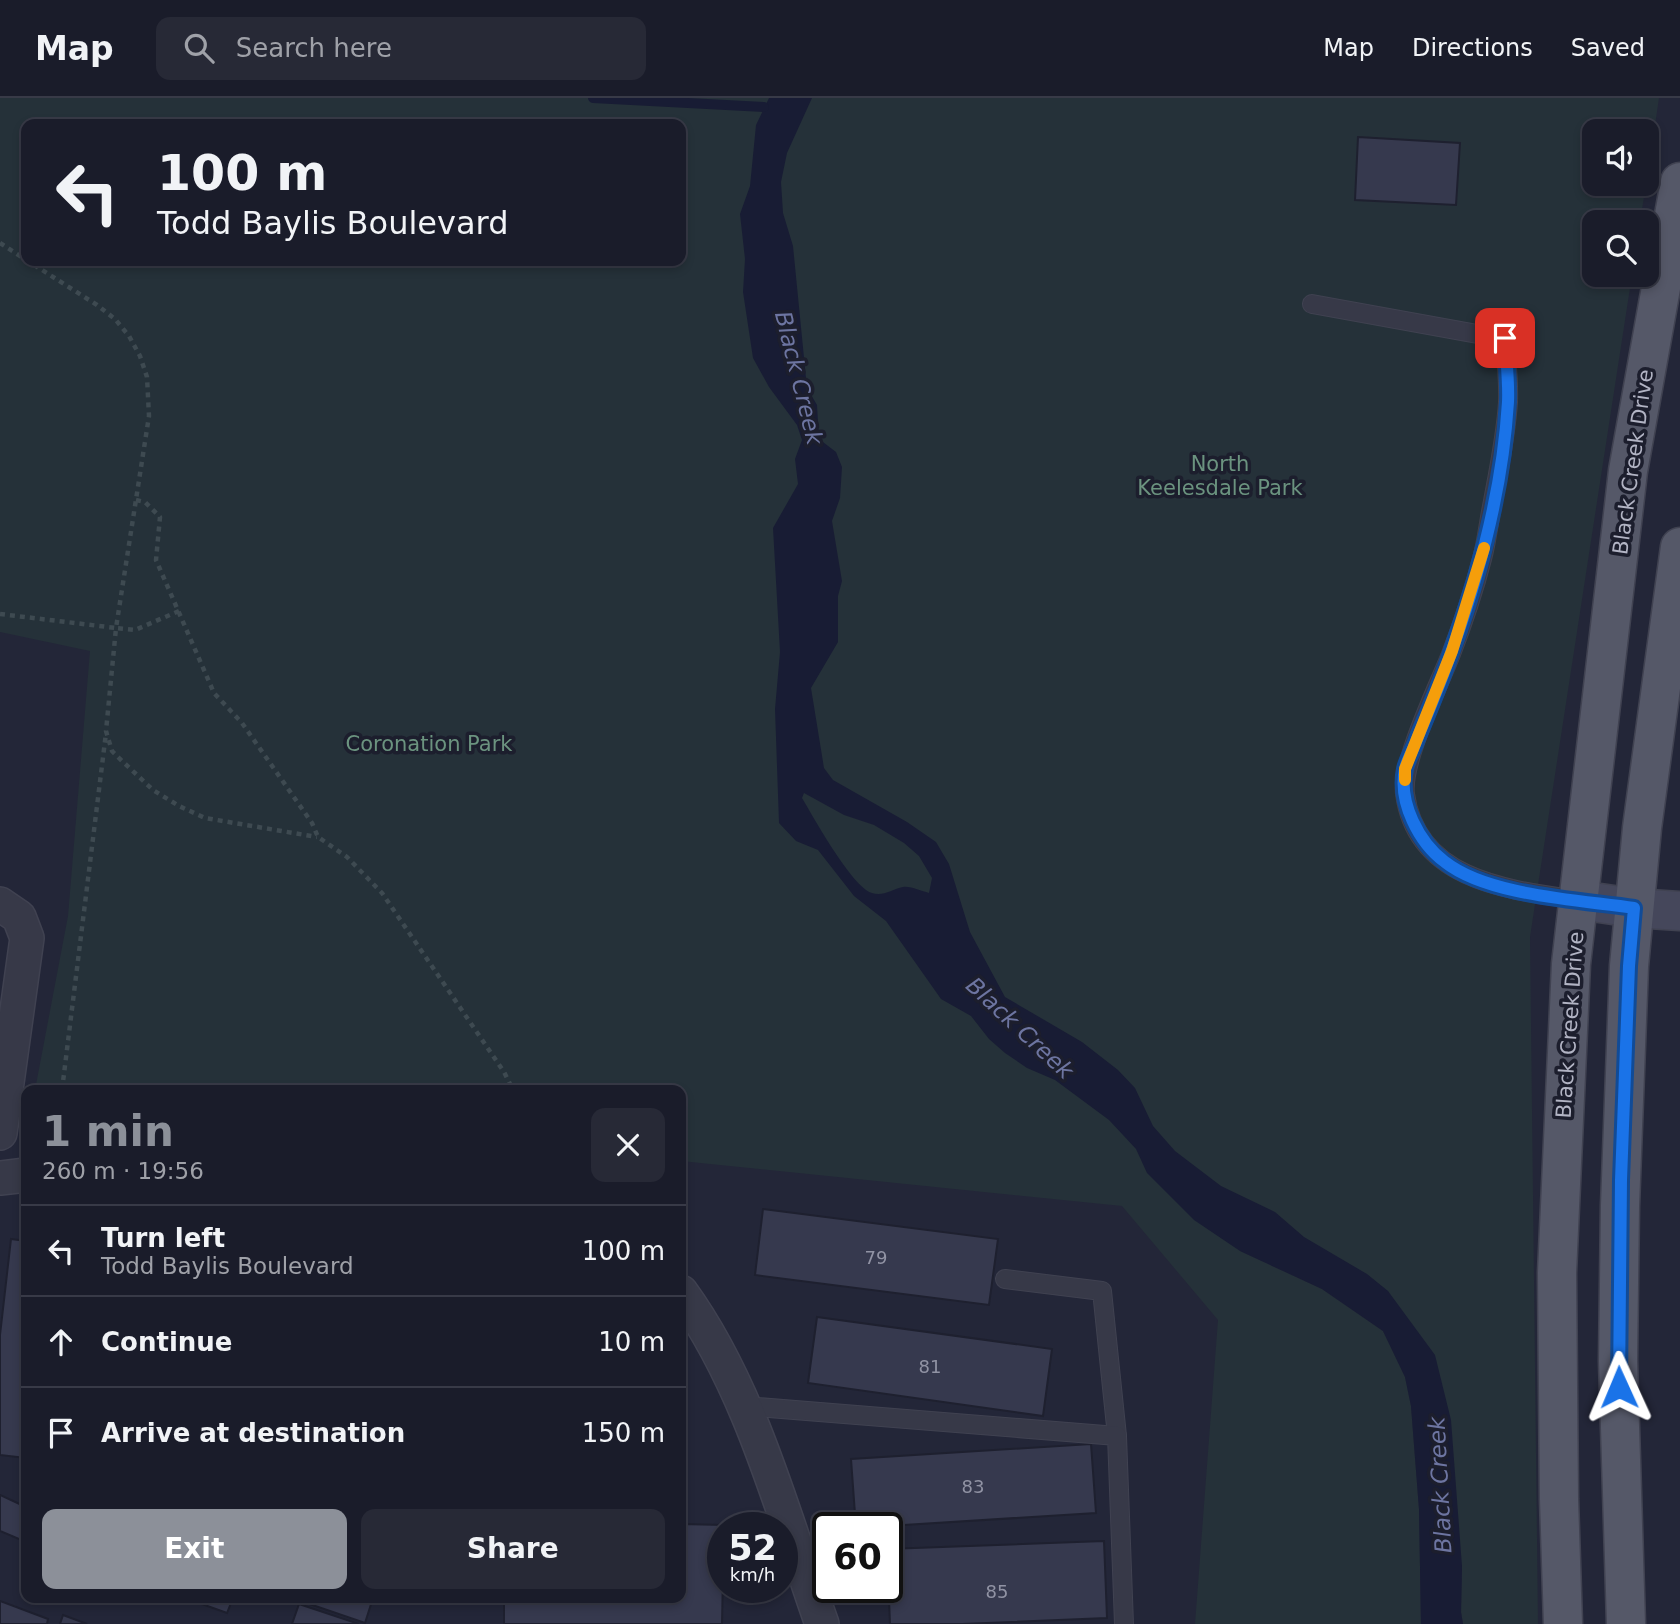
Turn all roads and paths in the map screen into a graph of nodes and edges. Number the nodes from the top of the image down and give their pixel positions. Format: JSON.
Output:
{"nodes":[{"id":1,"x":1680,"y":182,"type":"edge"},
{"id":2,"x":0,"y":243,"type":"edge"},
{"id":3,"x":21,"y":256,"type":"edge"},
{"id":4,"x":37,"y":266,"type":"edge"},
{"id":5,"x":1312,"y":304,"type":"dead end"},
{"id":6,"x":136,"y":500,"type":"junction"},
{"id":7,"x":1680,"y":547,"type":"edge"},
{"id":8,"x":178,"y":611,"type":"junction"},
{"id":9,"x":0,"y":614,"type":"edge"},
{"id":10,"x":116,"y":628,"type":"junction"},
{"id":11,"x":106,"y":732,"type":"junction"},
{"id":12,"x":318,"y":837,"type":"junction"},
{"id":13,"x":1579,"y":900,"type":"junction"},
{"id":14,"x":0,"y":904,"type":"edge"},
{"id":15,"x":1634,"y":908,"type":"junction"},
{"id":16,"x":1680,"y":911,"type":"edge"},
{"id":17,"x":63,"y":1085,"type":"edge"},
{"id":18,"x":510,"y":1085,"type":"edge"},
{"id":19,"x":0,"y":1133,"type":"edge"},
{"id":20,"x":21,"y":1176,"type":"edge"},
{"id":21,"x":0,"y":1178,"type":"edge"},
{"id":22,"x":1005,"y":1279,"type":"dead end"},
{"id":23,"x":686,"y":1299,"type":"edge"},
{"id":24,"x":745,"y":1406,"type":"junction"},
{"id":25,"x":1117,"y":1436,"type":"junction"},
{"id":26,"x":821,"y":1624,"type":"edge"},
{"id":27,"x":1124,"y":1624,"type":"edge"},
{"id":28,"x":1563,"y":1624,"type":"edge"},
{"id":29,"x":1626,"y":1624,"type":"edge"}],
"edges":[{"from":1,"to":13,"type":"main road","name":"Black Creek Drive"},
{"from":2,"to":3,"type":"path"},
{"from":4,"to":6,"type":"path"},
{"from":5,"to":13,"type":"lane"},
{"from":6,"to":8,"type":"path"},
{"from":6,"to":10,"type":"path"},
{"from":7,"to":15,"type":"main road"},
{"from":8,"to":10,"type":"path"},
{"from":8,"to":12,"type":"path"},
{"from":9,"to":10,"type":"path"},
{"from":10,"to":11,"type":"path"},
{"from":11,"to":12,"type":"path"},
{"from":11,"to":17,"type":"path"},
{"from":12,"to":18,"type":"path"},
{"from":13,"to":15,"type":"street"},
{"from":13,"to":28,"type":"main road","name":"Black Creek Drive"},
{"from":14,"to":19,"type":"street"},
{"from":15,"to":16,"type":"street"},
{"from":15,"to":29,"type":"main road"},
{"from":20,"to":21,"type":"street"},
{"from":22,"to":25,"type":"lane"},
{"from":23,"to":24,"type":"street"},
{"from":24,"to":25,"type":"lane"},
{"from":24,"to":26,"type":"street"},
{"from":25,"to":27,"type":"lane"}]}
